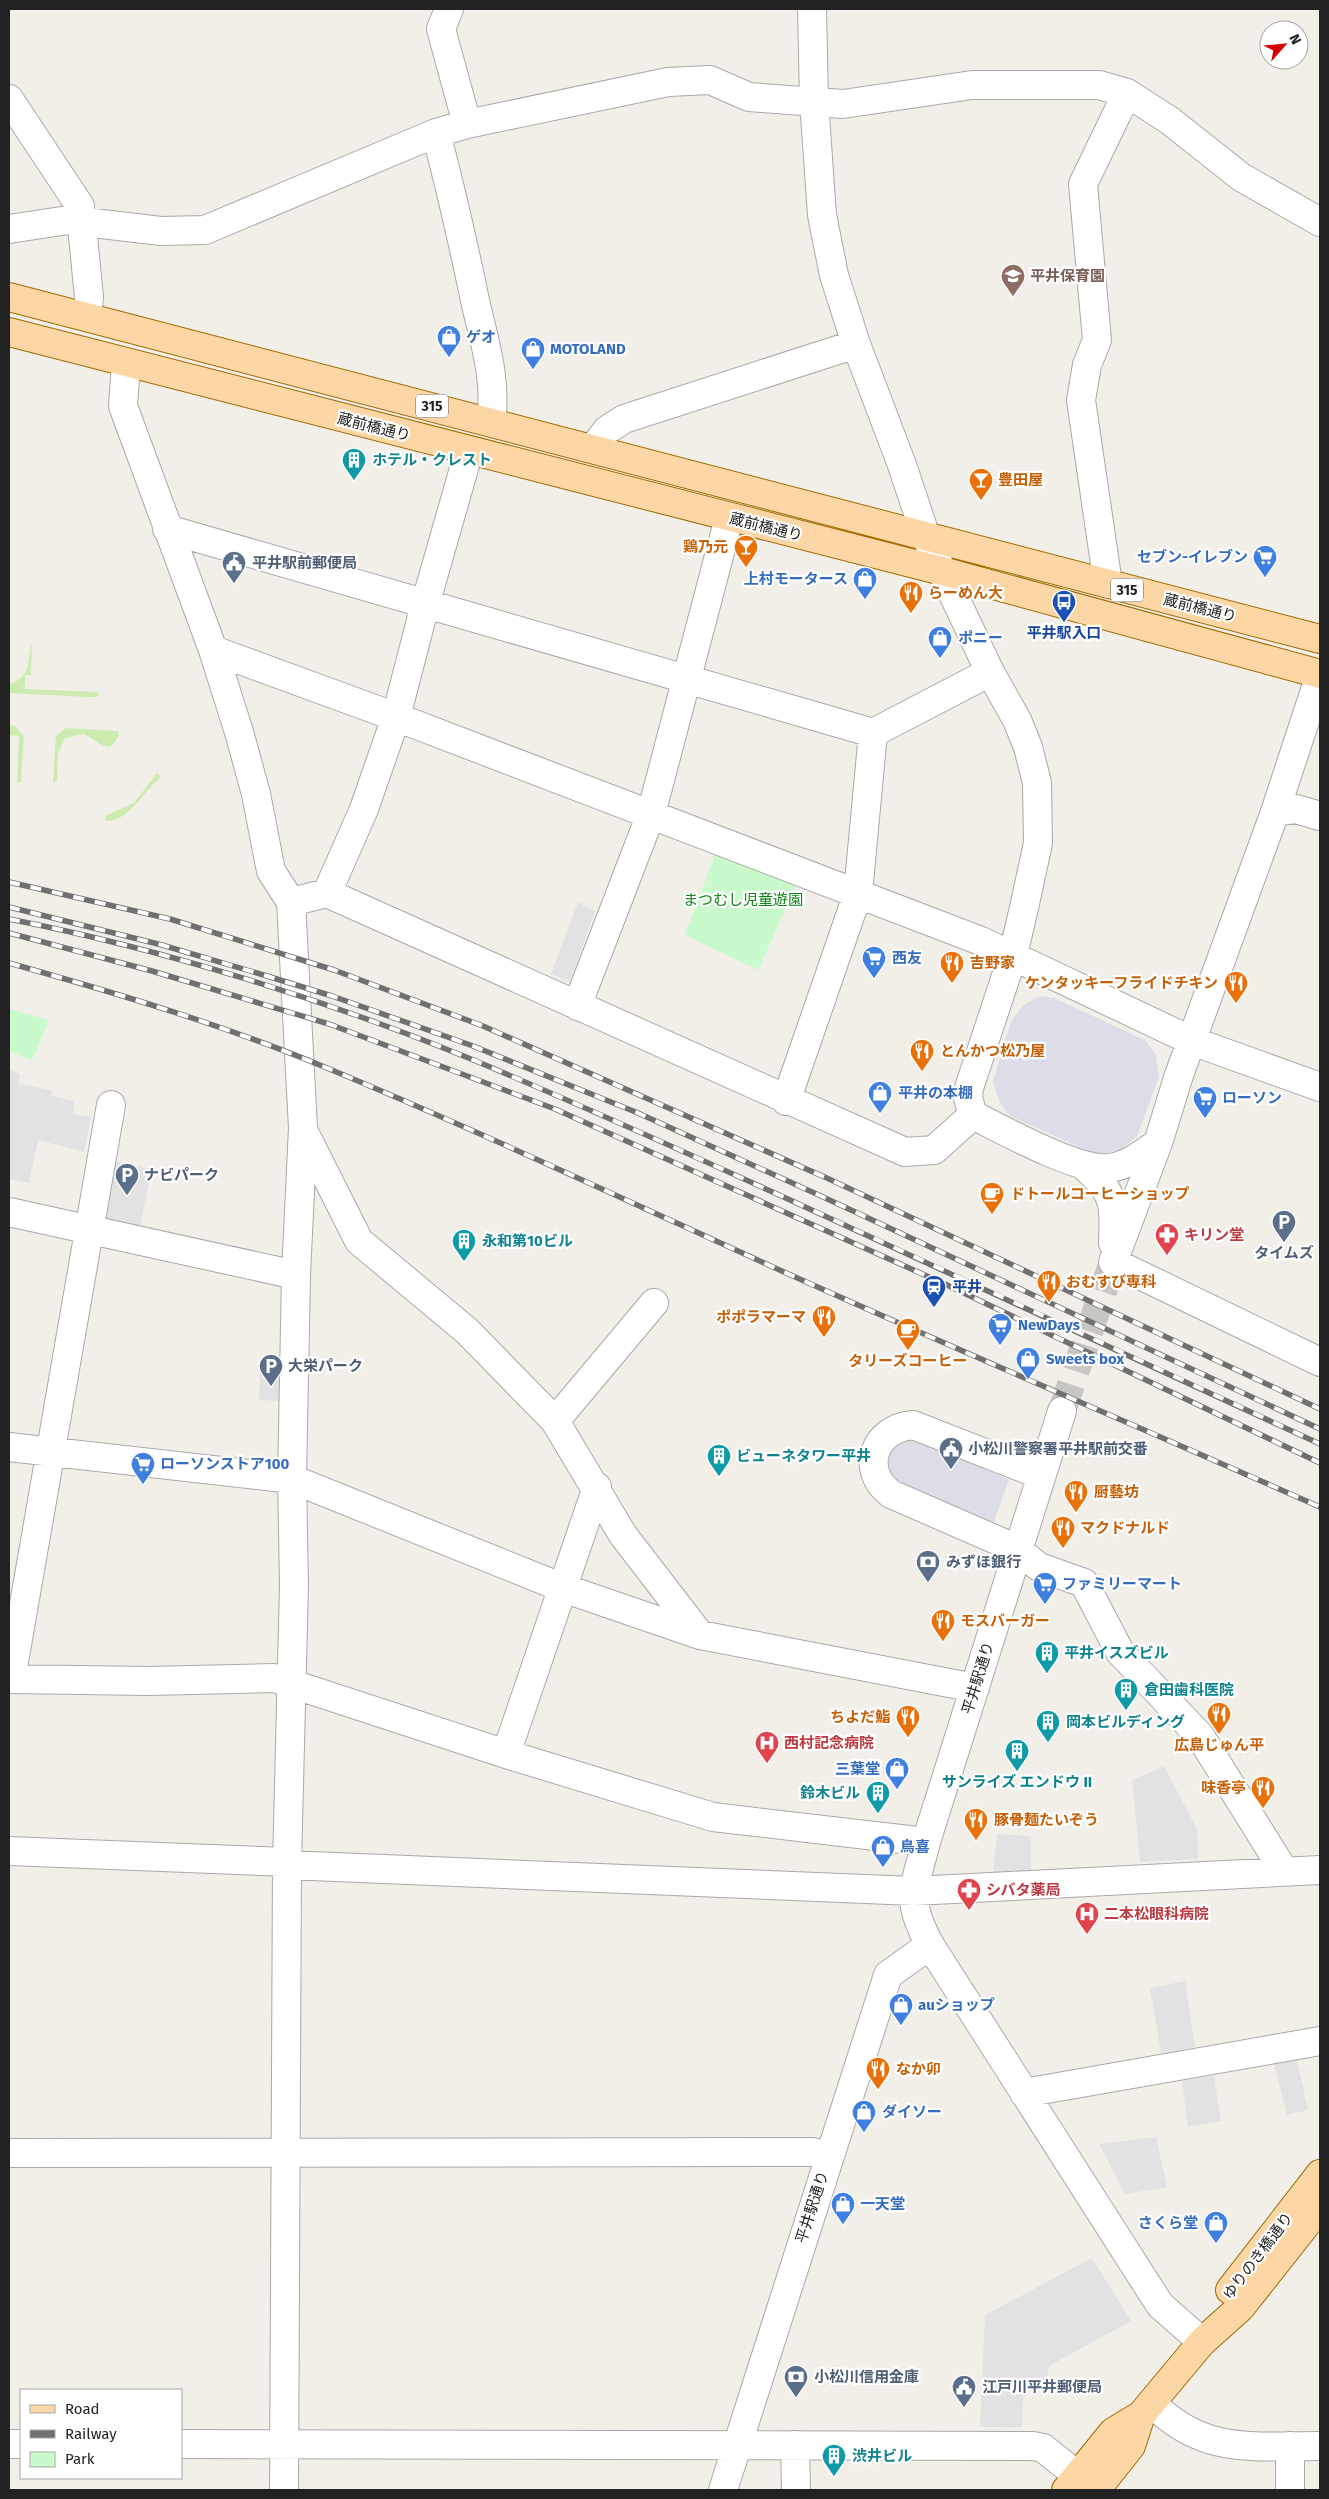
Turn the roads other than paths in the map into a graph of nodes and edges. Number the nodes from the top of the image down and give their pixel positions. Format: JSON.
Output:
{"nodes":[{"id":1,"x":449,"y":9,"type":"edge"},
{"id":2,"x":812,"y":9,"type":"edge"},
{"id":3,"x":1127,"y":93,"type":"junction"},
{"id":4,"x":9,"y":99,"type":"edge"},
{"id":5,"x":814,"y":101,"type":"junction"},
{"id":6,"x":467,"y":124,"type":"junction"},
{"id":7,"x":436,"y":133,"type":"junction"},
{"id":8,"x":81,"y":220,"type":"junction"},
{"id":9,"x":1320,"y":222,"type":"edge"},
{"id":10,"x":9,"y":229,"type":"edge"},
{"id":11,"x":9,"y":297,"type":"edge"},
{"id":12,"x":87,"y":316,"type":"junction"},
{"id":13,"x":9,"y":332,"type":"edge"},
{"id":14,"x":856,"y":344,"type":"junction"},
{"id":15,"x":126,"y":363,"type":"junction"},
{"id":16,"x":491,"y":422,"type":"junction"},
{"id":17,"x":593,"y":448,"type":"junction"},
{"id":18,"x":469,"y":451,"type":"junction"},
{"id":19,"x":729,"y":518,"type":"junction"},
{"id":20,"x":167,"y":529,"type":"junction"},
{"id":21,"x":926,"y":537,"type":"junction"},
{"id":22,"x":942,"y":571,"type":"junction"},
{"id":23,"x":1108,"y":584,"type":"junction"},
{"id":24,"x":425,"y":605,"type":"junction"},
{"id":25,"x":1320,"y":639,"type":"edge"},
{"id":26,"x":213,"y":650,"type":"junction"},
{"id":27,"x":990,"y":672,"type":"junction"},
{"id":28,"x":1320,"y":675,"type":"edge"},
{"id":29,"x":686,"y":679,"type":"junction"},
{"id":30,"x":396,"y":717,"type":"junction"},
{"id":31,"x":873,"y":733,"type":"junction"},
{"id":32,"x":1275,"y":812,"type":"junction"},
{"id":33,"x":651,"y":814,"type":"junction"},
{"id":34,"x":1320,"y":816,"type":"edge"},
{"id":35,"x":327,"y":893,"type":"junction"},
{"id":36,"x":858,"y":893,"type":"junction"},
{"id":37,"x":291,"y":902,"type":"junction"},
{"id":38,"x":1013,"y":955,"type":"junction"},
{"id":39,"x":577,"y":1006,"type":"junction"},
{"id":40,"x":1192,"y":1041,"type":"junction"},
{"id":41,"x":1320,"y":1087,"type":"edge"},
{"id":42,"x":786,"y":1101,"type":"junction"},
{"id":43,"x":111,"y":1105,"type":"dead end"},
{"id":44,"x":973,"y":1115,"type":"junction"},
{"id":45,"x":302,"y":1128,"type":"junction"},
{"id":46,"x":1158,"y":1143,"type":"junction"},
{"id":47,"x":1084,"y":1166,"type":"junction"},
{"id":48,"x":9,"y":1212,"type":"edge"},
{"id":49,"x":89,"y":1229,"type":"junction"},
{"id":50,"x":1113,"y":1262,"type":"junction"},
{"id":51,"x":296,"y":1275,"type":"junction"},
{"id":52,"x":654,"y":1303,"type":"dead end"},
{"id":53,"x":1320,"y":1362,"type":"edge"},
{"id":54,"x":1062,"y":1411,"type":"tunnel mouth"},
{"id":55,"x":555,"y":1421,"type":"junction"},
{"id":56,"x":9,"y":1447,"type":"edge"},
{"id":57,"x":50,"y":1452,"type":"junction"},
{"id":58,"x":1041,"y":1475,"type":"junction"},
{"id":59,"x":292,"y":1479,"type":"junction"},
{"id":60,"x":596,"y":1487,"type":"junction"},
{"id":61,"x":1017,"y":1548,"type":"junction"},
{"id":62,"x":563,"y":1588,"type":"junction"},
{"id":63,"x":700,"y":1635,"type":"junction"},
{"id":64,"x":10,"y":1679,"type":"edge"},
{"id":65,"x":290,"y":1682,"type":"junction"},
{"id":66,"x":975,"y":1688,"type":"junction"},
{"id":67,"x":506,"y":1754,"type":"junction"},
{"id":68,"x":926,"y":1842,"type":"junction"},
{"id":69,"x":9,"y":1851,"type":"edge"},
{"id":70,"x":288,"y":1864,"type":"junction"},
{"id":71,"x":1320,"y":1870,"type":"edge"},
{"id":72,"x":1284,"y":1871,"type":"junction"},
{"id":73,"x":914,"y":1891,"type":"junction"},
{"id":74,"x":930,"y":1944,"type":"junction"},
{"id":75,"x":1320,"y":2041,"type":"edge"},
{"id":76,"x":1024,"y":2093,"type":"junction"},
{"id":77,"x":9,"y":2153,"type":"edge"},
{"id":78,"x":286,"y":2154,"type":"junction"},
{"id":79,"x":829,"y":2156,"type":"junction"},
{"id":80,"x":1320,"y":2174,"type":"edge"},
{"id":81,"x":1320,"y":2207,"type":"edge"},
{"id":82,"x":1202,"y":2342,"type":"junction"},
{"id":83,"x":1147,"y":2409,"type":"junction"},
{"id":84,"x":182,"y":2444,"type":"edge"},
{"id":85,"x":284,"y":2444,"type":"junction"},
{"id":86,"x":737,"y":2445,"type":"junction"},
{"id":87,"x":795,"y":2445,"type":"junction"},
{"id":88,"x":1290,"y":2446,"type":"junction"},
{"id":89,"x":1320,"y":2446,"type":"edge"},
{"id":90,"x":1080,"y":2485,"type":"edge"},
{"id":91,"x":284,"y":2490,"type":"edge"},
{"id":92,"x":723,"y":2490,"type":"edge"},
{"id":93,"x":796,"y":2490,"type":"edge"},
{"id":94,"x":1290,"y":2490,"type":"edge"}],
"edges":[{"from":1,"to":6,"type":"street"},
{"from":2,"to":5,"type":"street"},
{"from":3,"to":5,"type":"street"},
{"from":3,"to":9,"type":"street"},
{"from":3,"to":23,"type":"street"},
{"from":4,"to":8,"type":"street"},
{"from":5,"to":6,"type":"street"},
{"from":5,"to":14,"type":"street"},
{"from":6,"to":7,"type":"street"},
{"from":7,"to":8,"type":"street"},
{"from":7,"to":16,"type":"street"},
{"from":8,"to":10,"type":"street"},
{"from":8,"to":12,"type":"street"},
{"from":11,"to":12,"type":"main road","name":"蔵前橋通り","number":"315"},
{"from":12,"to":16,"type":"main road","name":"蔵前橋通り","number":"315"},
{"from":13,"to":15,"type":"main road","name":"蔵前橋通り","number":"315"},
{"from":14,"to":17,"type":"street"},
{"from":14,"to":21,"type":"street"},
{"from":15,"to":18,"type":"main road","name":"蔵前橋通り","number":"315"},
{"from":15,"to":20,"type":"street"},
{"from":16,"to":17,"type":"main road","name":"蔵前橋通り","number":"315"},
{"from":17,"to":21,"type":"main road","name":"蔵前橋通り","number":"315"},
{"from":18,"to":19,"type":"main road","name":"蔵前橋通り","number":"315"},
{"from":18,"to":24,"type":"street"},
{"from":19,"to":22,"type":"main road","name":"蔵前橋通り","number":"315"},
{"from":19,"to":29,"type":"street"},
{"from":20,"to":24,"type":"street"},
{"from":20,"to":26,"type":"street"},
{"from":21,"to":22,"type":"street"},
{"from":21,"to":23,"type":"main road","name":"蔵前橋通り","number":"315"},
{"from":22,"to":27,"type":"street"},
{"from":22,"to":28,"type":"main road","name":"蔵前橋通り","number":"315"},
{"from":23,"to":25,"type":"main road","name":"蔵前橋通り","number":"315"},
{"from":24,"to":29,"type":"street"},
{"from":24,"to":30,"type":"street"},
{"from":26,"to":30,"type":"street"},
{"from":26,"to":37,"type":"street"},
{"from":27,"to":31,"type":"street"},
{"from":27,"to":38,"type":"street"},
{"from":28,"to":32,"type":"street"},
{"from":29,"to":31,"type":"street"},
{"from":29,"to":33,"type":"street"},
{"from":30,"to":33,"type":"street"},
{"from":30,"to":35,"type":"street"},
{"from":31,"to":36,"type":"street"},
{"from":32,"to":34,"type":"street"},
{"from":32,"to":40,"type":"street"},
{"from":33,"to":36,"type":"street"},
{"from":33,"to":39,"type":"street"},
{"from":35,"to":37,"type":"street"},
{"from":35,"to":39,"type":"street"},
{"from":36,"to":38,"type":"street"},
{"from":36,"to":42,"type":"street"},
{"from":37,"to":45,"type":"street"},
{"from":38,"to":40,"type":"street"},
{"from":38,"to":44,"type":"street"},
{"from":39,"to":42,"type":"street"},
{"from":40,"to":41,"type":"street"},
{"from":40,"to":46,"type":"street"},
{"from":42,"to":44,"type":"street"},
{"from":43,"to":49,"type":"street"},
{"from":44,"to":47,"type":"street"},
{"from":45,"to":51,"type":"street"},
{"from":45,"to":55,"type":"street"},
{"from":46,"to":47,"type":"street"},
{"from":46,"to":50,"type":"street"},
{"from":47,"to":50,"type":"street"},
{"from":48,"to":49,"type":"street"},
{"from":49,"to":51,"type":"street"},
{"from":49,"to":57,"type":"street"},
{"from":50,"to":53,"type":"street"},
{"from":51,"to":59,"type":"street"},
{"from":52,"to":55,"type":"street"},
{"from":54,"to":58,"type":"street","name":"平井駅通り"},
{"from":55,"to":60,"type":"street"},
{"from":56,"to":57,"type":"street"},
{"from":57,"to":59,"type":"street"},
{"from":57,"to":64,"type":"street"},
{"from":58,"to":61,"type":"street","name":"平井駅通り"},
{"from":58,"to":61,"type":"street"},
{"from":59,"to":62,"type":"street"},
{"from":59,"to":65,"type":"street"},
{"from":60,"to":62,"type":"street"},
{"from":60,"to":63,"type":"street"},
{"from":61,"to":66,"type":"street","name":"平井駅通り"},
{"from":61,"to":72,"type":"street"},
{"from":62,"to":63,"type":"street"},
{"from":62,"to":67,"type":"street"},
{"from":63,"to":66,"type":"street"},
{"from":64,"to":65,"type":"street"},
{"from":65,"to":67,"type":"street"},
{"from":65,"to":70,"type":"street"},
{"from":66,"to":68,"type":"street","name":"平井駅通り"},
{"from":67,"to":68,"type":"street"},
{"from":68,"to":73,"type":"street","name":"平井駅通り"},
{"from":69,"to":70,"type":"street"},
{"from":70,"to":73,"type":"street"},
{"from":70,"to":78,"type":"street"},
{"from":71,"to":72,"type":"street"},
{"from":72,"to":73,"type":"street"},
{"from":73,"to":74,"type":"street","name":"平井駅通り"},
{"from":74,"to":76,"type":"street","name":"平井駅通り"},
{"from":74,"to":79,"type":"street","name":"平井駅通り"},
{"from":75,"to":76,"type":"street"},
{"from":76,"to":82,"type":"street","name":"平井駅通り"},
{"from":77,"to":78,"type":"street"},
{"from":78,"to":79,"type":"street"},
{"from":78,"to":85,"type":"street"},
{"from":79,"to":86,"type":"street","name":"平井駅通り"},
{"from":80,"to":82,"type":"main road","name":"ゆりのき橋通り"},
{"from":81,"to":82,"type":"main road","name":"ゆりのき橋通り"},
{"from":82,"to":83,"type":"main road","name":"ゆりのき橋通り"},
{"from":83,"to":88,"type":"street"},
{"from":83,"to":90,"type":"main road"},
{"from":84,"to":85,"type":"street"},
{"from":85,"to":86,"type":"street"},
{"from":85,"to":91,"type":"street"},
{"from":86,"to":87,"type":"street"},
{"from":86,"to":92,"type":"street","name":"平井駅通り"},
{"from":87,"to":90,"type":"street"},
{"from":87,"to":93,"type":"street"},
{"from":88,"to":89,"type":"street"},
{"from":88,"to":94,"type":"street"}]}
